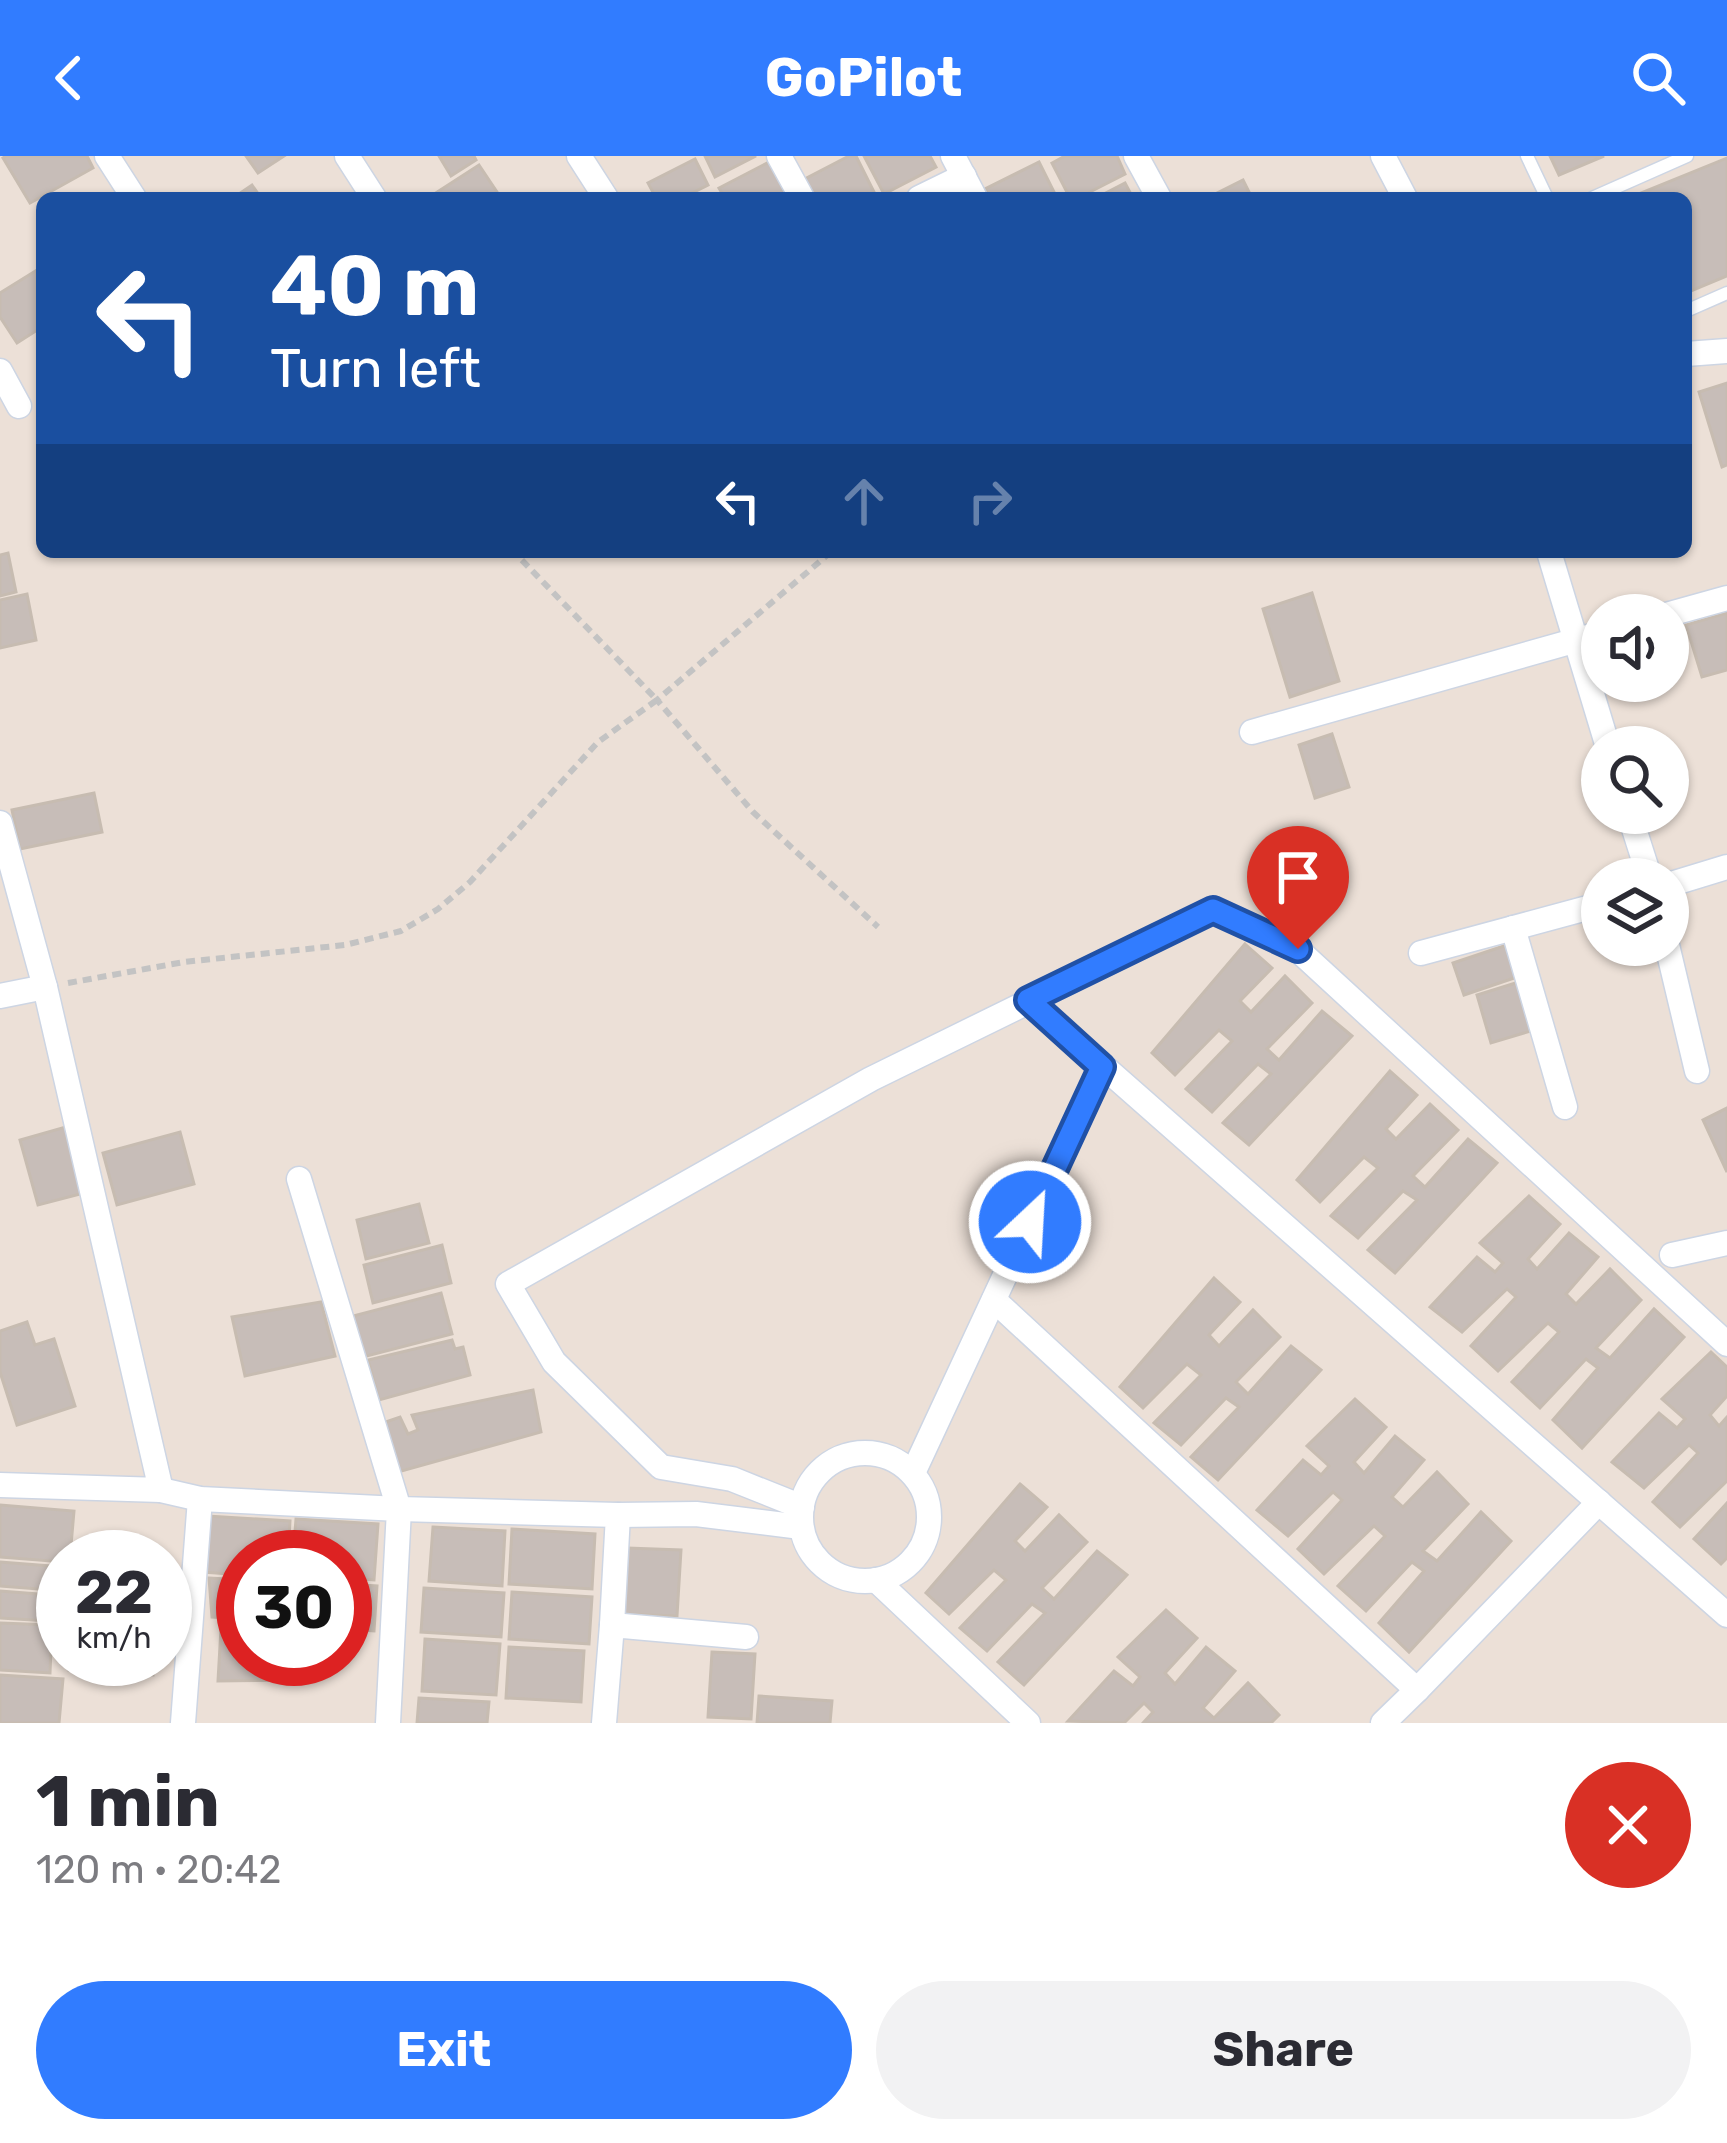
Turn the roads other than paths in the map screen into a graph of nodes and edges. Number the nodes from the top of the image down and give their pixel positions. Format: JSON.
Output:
{"nodes":[{"id":1,"x":107,"y":156,"type":"edge"},
{"id":2,"x":347,"y":156,"type":"edge"},
{"id":3,"x":579,"y":156,"type":"edge"},
{"id":4,"x":779,"y":156,"type":"edge"},
{"id":5,"x":1136,"y":156,"type":"edge"},
{"id":6,"x":1383,"y":156,"type":"edge"},
{"id":7,"x":1527,"y":156,"type":"edge"},
{"id":8,"x":1687,"y":156,"type":"edge"},
{"id":9,"x":964,"y":176,"type":"edge"},
{"id":10,"x":130,"y":192,"type":"edge"},
{"id":11,"x":370,"y":192,"type":"edge"},
{"id":12,"x":602,"y":192,"type":"edge"},
{"id":13,"x":799,"y":192,"type":"edge"},
{"id":14,"x":931,"y":192,"type":"edge"},
{"id":15,"x":1156,"y":192,"type":"edge"},
{"id":16,"x":1402,"y":192,"type":"edge"},
{"id":17,"x":1543,"y":192,"type":"edge"},
{"id":18,"x":1606,"y":192,"type":"edge"},
{"id":19,"x":1727,"y":293,"type":"edge"},
{"id":20,"x":1692,"y":308,"type":"edge"},
{"id":21,"x":1727,"y":351,"type":"edge"},
{"id":22,"x":1692,"y":353,"type":"edge"},
{"id":23,"x":0,"y":371,"type":"edge"},
{"id":24,"x":20,"y":406,"type":"dead end"},
{"id":25,"x":1551,"y":558,"type":"edge"},
{"id":26,"x":1727,"y":598,"type":"edge"},
{"id":27,"x":1689,"y":609,"type":"edge"},
{"id":28,"x":1581,"y":638,"type":"edge"},
{"id":29,"x":1574,"y":640,"type":"junction"},
{"id":30,"x":1601,"y":726,"type":"edge"},
{"id":31,"x":1252,"y":732,"type":"dead end"},
{"id":32,"x":0,"y":823,"type":"edge"},
{"id":33,"x":1727,"y":867,"type":"edge"},
{"id":34,"x":1689,"y":879,"type":"edge"},
{"id":35,"x":1581,"y":910,"type":"edge"},
{"id":36,"x":1513,"y":928,"type":"junction"},
{"id":37,"x":1421,"y":952,"type":"dead end"},
{"id":38,"x":1672,"y":966,"type":"edge"},
{"id":39,"x":45,"y":987,"type":"junction"},
{"id":40,"x":0,"y":996,"type":"edge"},
{"id":41,"x":1028,"y":1000,"type":"junction"},
{"id":42,"x":1102,"y":1067,"type":"junction"},
{"id":43,"x":1697,"y":1071,"type":"dead end"},
{"id":44,"x":1564,"y":1107,"type":"dead end"},
{"id":45,"x":299,"y":1180,"type":"dead end"},
{"id":46,"x":1727,"y":1244,"type":"edge"},
{"id":47,"x":1672,"y":1256,"type":"dead end"},
{"id":48,"x":994,"y":1300,"type":"junction"},
{"id":49,"x":1727,"y":1344,"type":"edge"},
{"id":50,"x":913,"y":1473,"type":"junction"},
{"id":51,"x":0,"y":1485,"type":"edge"},
{"id":52,"x":161,"y":1490,"type":"junction"},
{"id":53,"x":200,"y":1498,"type":"junction"},
{"id":54,"x":1598,"y":1502,"type":"junction"},
{"id":55,"x":399,"y":1508,"type":"junction"},
{"id":56,"x":618,"y":1515,"type":"junction"},
{"id":57,"x":801,"y":1517,"type":"junction"},
{"id":58,"x":877,"y":1580,"type":"junction"},
{"id":59,"x":1727,"y":1615,"type":"edge"},
{"id":60,"x":612,"y":1625,"type":"junction"},
{"id":61,"x":746,"y":1637,"type":"dead end"},
{"id":62,"x":1417,"y":1690,"type":"junction"},
{"id":63,"x":183,"y":1723,"type":"edge"},
{"id":64,"x":388,"y":1723,"type":"edge"},
{"id":65,"x":604,"y":1723,"type":"edge"},
{"id":66,"x":1028,"y":1723,"type":"edge"},
{"id":67,"x":1383,"y":1723,"type":"edge"}],
"edges":[{"from":1,"to":10,"type":"street"},
{"from":2,"to":11,"type":"street"},
{"from":3,"to":12,"type":"street"},
{"from":4,"to":13,"type":"street"},
{"from":5,"to":15,"type":"street"},
{"from":6,"to":16,"type":"street"},
{"from":7,"to":17,"type":"lane"},
{"from":8,"to":18,"type":"lane"},
{"from":9,"to":14,"type":"street"},
{"from":19,"to":20,"type":"lane"},
{"from":21,"to":22,"type":"street"},
{"from":23,"to":24,"type":"street"},
{"from":25,"to":29,"type":"street"},
{"from":26,"to":27,"type":"street"},
{"from":28,"to":29,"type":"street"},
{"from":29,"to":30,"type":"street"},
{"from":29,"to":31,"type":"street"},
{"from":32,"to":39,"type":"street"},
{"from":33,"to":34,"type":"street"},
{"from":35,"to":36,"type":"street"},
{"from":36,"to":37,"type":"street"},
{"from":36,"to":44,"type":"street"},
{"from":38,"to":43,"type":"street"},
{"from":39,"to":40,"type":"street"},
{"from":39,"to":52,"type":"street"},
{"from":41,"to":42,"type":"street"},
{"from":41,"to":49,"type":"street"},
{"from":41,"to":57,"type":"street"},
{"from":42,"to":48,"type":"street"},
{"from":42,"to":54,"type":"street"},
{"from":45,"to":55,"type":"street"},
{"from":46,"to":47,"type":"street"},
{"from":48,"to":50,"type":"street"},
{"from":48,"to":62,"type":"street"},
{"from":50,"to":57,"type":"street"},
{"from":50,"to":58,"type":"street"},
{"from":51,"to":52,"type":"street"},
{"from":52,"to":53,"type":"street"},
{"from":53,"to":55,"type":"street"},
{"from":53,"to":63,"type":"street"},
{"from":54,"to":59,"type":"street"},
{"from":54,"to":62,"type":"street"},
{"from":55,"to":56,"type":"street"},
{"from":55,"to":64,"type":"street"},
{"from":56,"to":57,"type":"street"},
{"from":56,"to":60,"type":"street"},
{"from":57,"to":58,"type":"street"},
{"from":58,"to":66,"type":"street"},
{"from":60,"to":61,"type":"street"},
{"from":60,"to":65,"type":"street"},
{"from":62,"to":67,"type":"street"}]}
